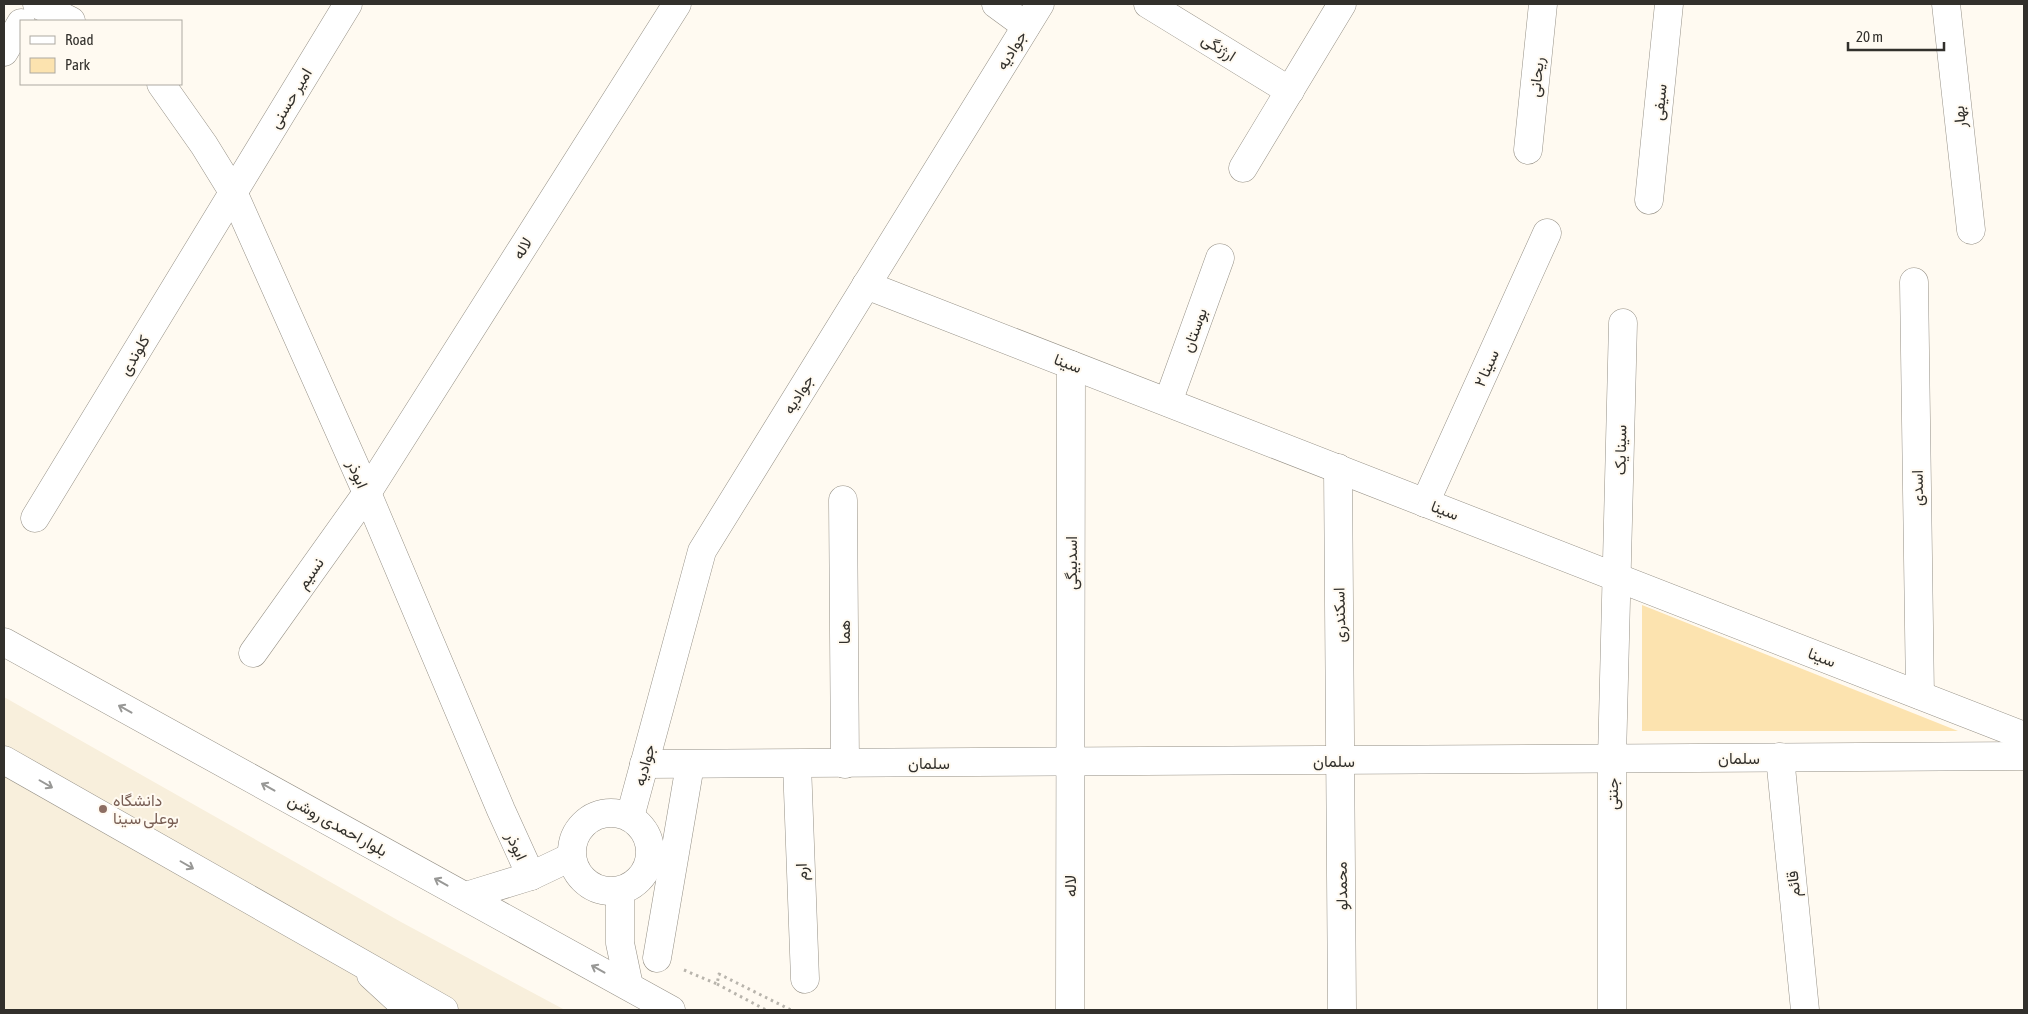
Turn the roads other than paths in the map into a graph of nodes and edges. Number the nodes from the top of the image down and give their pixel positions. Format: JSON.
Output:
{"nodes":[{"id":1,"x":33,"y":4,"type":"edge"},
{"id":2,"x":37,"y":4,"type":"edge"},
{"id":3,"x":348,"y":4,"type":"edge"},
{"id":4,"x":677,"y":4,"type":"edge"},
{"id":5,"x":996,"y":4,"type":"edge"},
{"id":6,"x":1148,"y":4,"type":"edge"},
{"id":7,"x":1342,"y":4,"type":"edge"},
{"id":8,"x":1544,"y":4,"type":"edge"},
{"id":9,"x":1669,"y":4,"type":"edge"},
{"id":10,"x":1946,"y":4,"type":"edge"},
{"id":11,"x":1033,"y":15,"type":"edge"},
{"id":12,"x":23,"y":20,"type":"edge"},
{"id":13,"x":69,"y":20,"type":"edge"},
{"id":14,"x":20,"y":25,"type":"edge"},
{"id":15,"x":4,"y":52,"type":"edge"},
{"id":16,"x":161,"y":85,"type":"edge"},
{"id":17,"x":1290,"y":91,"type":"junction"},
{"id":18,"x":1528,"y":150,"type":"dead end"},
{"id":19,"x":1243,"y":168,"type":"dead end"},
{"id":20,"x":233,"y":192,"type":"junction"},
{"id":21,"x":1649,"y":200,"type":"dead end"},
{"id":22,"x":1971,"y":230,"type":"dead end"},
{"id":23,"x":1547,"y":233,"type":"dead end"},
{"id":24,"x":1220,"y":258,"type":"dead end"},
{"id":25,"x":1914,"y":282,"type":"dead end"},
{"id":26,"x":866,"y":284,"type":"junction"},
{"id":27,"x":1623,"y":324,"type":"dead end"},
{"id":28,"x":1071,"y":364,"type":"junction"},
{"id":29,"x":1168,"y":402,"type":"junction"},
{"id":30,"x":1338,"y":468,"type":"junction"},
{"id":31,"x":366,"y":493,"type":"junction"},
{"id":32,"x":843,"y":500,"type":"dead end"},
{"id":33,"x":1425,"y":503,"type":"junction"},
{"id":34,"x":35,"y":518,"type":"dead end"},
{"id":35,"x":1616,"y":577,"type":"junction"},
{"id":36,"x":4,"y":642,"type":"edge"},
{"id":37,"x":253,"y":653,"type":"dead end"},
{"id":38,"x":1920,"y":695,"type":"junction"},
{"id":39,"x":2024,"y":736,"type":"edge"},
{"id":40,"x":2024,"y":756,"type":"edge"},
{"id":41,"x":1780,"y":757,"type":"junction"},
{"id":42,"x":1612,"y":758,"type":"junction"},
{"id":43,"x":4,"y":760,"type":"edge"},
{"id":44,"x":1340,"y":761,"type":"junction"},
{"id":45,"x":1071,"y":762,"type":"junction"},
{"id":46,"x":644,"y":764,"type":"junction"},
{"id":47,"x":797,"y":764,"type":"junction"},
{"id":48,"x":845,"y":764,"type":"junction"},
{"id":49,"x":690,"y":765,"type":"junction"},
{"id":50,"x":630,"y":817,"type":"junction"},
{"id":51,"x":571,"y":857,"type":"junction"},
{"id":52,"x":531,"y":876,"type":"junction"},
{"id":53,"x":620,"y":892,"type":"junction"},
{"id":54,"x":466,"y":896,"type":"junction"},
{"id":55,"x":339,"y":952,"type":"junction"},
{"id":56,"x":657,"y":958,"type":"road end"},
{"id":57,"x":804,"y":979,"type":"dead end"},
{"id":58,"x":629,"y":986,"type":"junction"},
{"id":59,"x":409,"y":1010,"type":"edge"},
{"id":60,"x":444,"y":1010,"type":"edge"},
{"id":61,"x":671,"y":1010,"type":"edge"},
{"id":62,"x":1070,"y":1010,"type":"edge"},
{"id":63,"x":1342,"y":1010,"type":"edge"},
{"id":64,"x":1612,"y":1010,"type":"edge"},
{"id":65,"x":1805,"y":1010,"type":"edge"}],
"edges":[{"from":1,"to":12,"type":"main road"},
{"from":2,"to":13,"type":"main road"},
{"from":3,"to":20,"type":"main road","name":"امیر حسنی"},
{"from":4,"to":31,"type":"main road","name":"لاله"},
{"from":5,"to":11,"type":"main road"},
{"from":6,"to":17,"type":"main road","name":"ارژنگی"},
{"from":7,"to":17,"type":"main road"},
{"from":8,"to":18,"type":"main road","name":"ریحانی"},
{"from":9,"to":21,"type":"main road","name":"سیفی"},
{"from":10,"to":22,"type":"main road","name":"بهار"},
{"from":11,"to":26,"type":"main road","name":"جوادیه"},
{"from":14,"to":15,"type":"main road"},
{"from":16,"to":20,"type":"main road","name":"ابوذر"},
{"from":17,"to":19,"type":"main road"},
{"from":20,"to":31,"type":"main road","name":"ابوذر"},
{"from":20,"to":34,"type":"main road","name":"کلوندی"},
{"from":23,"to":33,"type":"main road","name":"سینا ۲"},
{"from":24,"to":29,"type":"main road","name":"بوستان"},
{"from":25,"to":38,"type":"main road","name":"اسدی"},
{"from":26,"to":28,"type":"main road","name":"سینا"},
{"from":26,"to":46,"type":"main road","name":"جوادیه"},
{"from":27,"to":35,"type":"main road","name":"سینا یک"},
{"from":28,"to":29,"type":"main road","name":"سینا"},
{"from":28,"to":45,"type":"main road","name":"اسدبیگی"},
{"from":29,"to":30,"type":"main road","name":"سینا"},
{"from":30,"to":33,"type":"main road","name":"سینا"},
{"from":30,"to":44,"type":"main road","name":"اسکندری"},
{"from":31,"to":37,"type":"main road","name":"نسیم"},
{"from":31,"to":52,"type":"main road","name":"ابوذر"},
{"from":32,"to":48,"type":"main road","name":"هما"},
{"from":33,"to":35,"type":"main road","name":"سینا"},
{"from":35,"to":38,"type":"main road","name":"سینا"},
{"from":35,"to":42,"type":"main road","name":"جنتی"},
{"from":54,"to":36,"type":"main road","name":"بلوار احمدی روشن","one_way":true},
{"from":38,"to":39,"type":"main road","name":"سینا"},
{"from":40,"to":41,"type":"main road","name":"سلمان"},
{"from":41,"to":42,"type":"main road","name":"سلمان"},
{"from":41,"to":65,"type":"main road","name":"قائم"},
{"from":42,"to":44,"type":"main road","name":"سلمان"},
{"from":42,"to":64,"type":"main road","name":"جنتی"},
{"from":43,"to":55,"type":"main road","one_way":true},
{"from":44,"to":45,"type":"main road","name":"سلمان"},
{"from":44,"to":63,"type":"main road","name":"محمدلو"},
{"from":45,"to":48,"type":"main road","name":"سلمان"},
{"from":45,"to":62,"type":"main road","name":"لاله"},
{"from":46,"to":49,"type":"main road","name":"سلمان"},
{"from":46,"to":50,"type":"main road","name":"جوادیه"},
{"from":47,"to":48,"type":"main road","name":"سلمان"},
{"from":47,"to":49,"type":"main road","name":"سلمان"},
{"from":47,"to":57,"type":"main road","name":"ارم"},
{"from":49,"to":56,"type":"main road"},
{"from":50,"to":51,"type":"main road"},
{"from":50,"to":53,"type":"main road"},
{"from":51,"to":52,"type":"main road"},
{"from":51,"to":53,"type":"main road"},
{"from":52,"to":54,"type":"main road"},
{"from":53,"to":58,"type":"main road"},
{"from":58,"to":54,"type":"main road","name":"بلوار احمدی روشن","one_way":true},
{"from":55,"to":59,"type":"main road"},
{"from":55,"to":60,"type":"main road"},
{"from":58,"to":61,"type":"main road","name":"بلوار احمدی روشن"}]}
